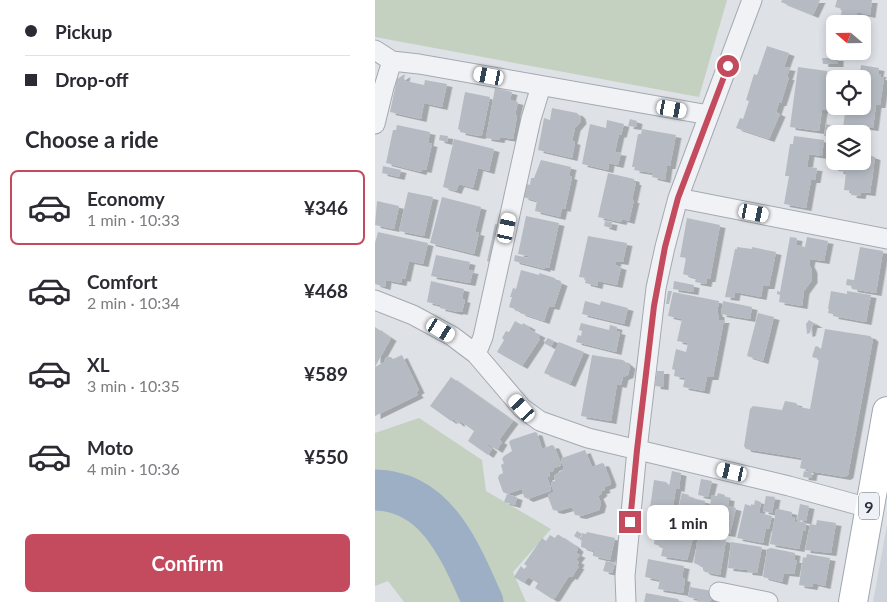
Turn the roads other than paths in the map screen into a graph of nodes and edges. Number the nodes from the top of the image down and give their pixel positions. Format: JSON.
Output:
{"nodes":[{"id":1,"x":752,"y":0,"type":"edge"},
{"id":2,"x":375,"y":50,"type":"edge"},
{"id":3,"x":392,"y":61,"type":"junction"},
{"id":4,"x":541,"y":86,"type":"junction"},
{"id":5,"x":709,"y":115,"type":"junction"},
{"id":6,"x":375,"y":124,"type":"edge"},
{"id":7,"x":678,"y":198,"type":"junction"},
{"id":8,"x":887,"y":239,"type":"edge"},
{"id":9,"x":375,"y":300,"type":"edge"},
{"id":10,"x":475,"y":354,"type":"junction"},
{"id":11,"x":887,"y":411,"type":"edge"},
{"id":12,"x":637,"y":450,"type":"junction"},
{"id":13,"x":869,"y":508,"type":"junction"},
{"id":14,"x":719,"y":592,"type":"dead end"},
{"id":15,"x":626,"y":602,"type":"edge"},
{"id":16,"x":768,"y":602,"type":"edge"},
{"id":17,"x":853,"y":602,"type":"edge"}],
"edges":[{"from":1,"to":5,"type":"street"},
{"from":2,"to":3,"type":"street"},
{"from":3,"to":4,"type":"street"},
{"from":3,"to":6,"type":"street"},
{"from":4,"to":5,"type":"street"},
{"from":4,"to":10,"type":"street"},
{"from":5,"to":7,"type":"street"},
{"from":7,"to":8,"type":"street"},
{"from":7,"to":12,"type":"street"},
{"from":9,"to":10,"type":"street"},
{"from":10,"to":12,"type":"street"},
{"from":11,"to":13,"type":"main road","number":"9"},
{"from":12,"to":13,"type":"street"},
{"from":12,"to":15,"type":"street"},
{"from":13,"to":17,"type":"main road","number":"9"},
{"from":14,"to":16,"type":"street"}]}
